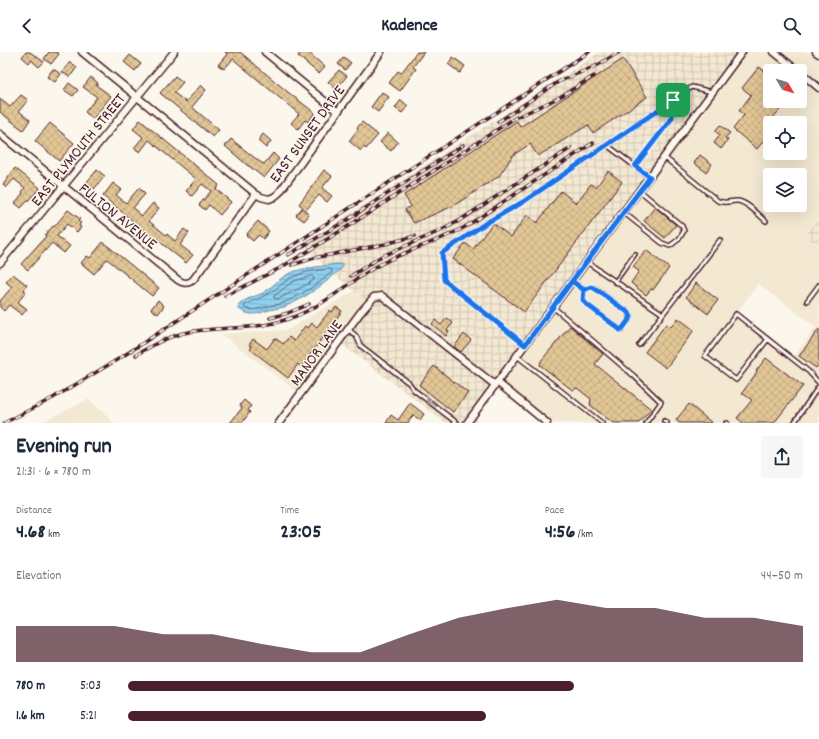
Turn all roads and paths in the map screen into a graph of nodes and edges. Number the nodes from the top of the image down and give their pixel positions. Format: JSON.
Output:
{"nodes":[{"id":1,"x":82,"y":52,"type":"edge"},
{"id":2,"x":174,"y":52,"type":"edge"},
{"id":3,"x":266,"y":52,"type":"edge"},
{"id":4,"x":381,"y":52,"type":"edge"},
{"id":5,"x":742,"y":52,"type":"edge"},
{"id":6,"x":774,"y":52,"type":"edge"},
{"id":7,"x":816,"y":52,"type":"edge"},
{"id":8,"x":819,"y":54,"type":"edge"},
{"id":9,"x":789,"y":64,"type":"edge"},
{"id":10,"x":807,"y":78,"type":"edge"},
{"id":11,"x":819,"y":88,"type":"edge"},
{"id":12,"x":712,"y":92,"type":"junction"},
{"id":13,"x":137,"y":96,"type":"junction"},
{"id":14,"x":673,"y":100,"type":"junction"},
{"id":15,"x":338,"y":112,"type":"junction"},
{"id":16,"x":0,"y":134,"type":"edge"},
{"id":17,"x":607,"y":145,"type":"junction"},
{"id":18,"x":664,"y":157,"type":"junction"},
{"id":19,"x":635,"y":166,"type":"junction"},
{"id":20,"x":650,"y":177,"type":"junction"},
{"id":21,"x":63,"y":186,"type":"junction"},
{"id":22,"x":639,"y":190,"type":"junction"},
{"id":23,"x":256,"y":194,"type":"junction"},
{"id":24,"x":623,"y":212,"type":"junction"},
{"id":25,"x":766,"y":220,"type":"dead end"},
{"id":26,"x":720,"y":240,"type":"dead end"},
{"id":27,"x":635,"y":254,"type":"dead end"},
{"id":28,"x":586,"y":262,"type":"junction"},
{"id":29,"x":0,"y":263,"type":"edge"},
{"id":30,"x":572,"y":281,"type":"junction"},
{"id":31,"x":615,"y":282,"type":"junction"},
{"id":32,"x":185,"y":283,"type":"joint"},
{"id":33,"x":819,"y":285,"type":"edge"},
{"id":34,"x":584,"y":290,"type":"junction"},
{"id":35,"x":807,"y":301,"type":"dead end"},
{"id":36,"x":553,"y":307,"type":"junction"},
{"id":37,"x":663,"y":314,"type":"junction"},
{"id":38,"x":348,"y":329,"type":"junction"},
{"id":39,"x":768,"y":339,"type":"junction"},
{"id":40,"x":525,"y":345,"type":"junction"},
{"id":41,"x":639,"y":345,"type":"dead end"},
{"id":42,"x":517,"y":356,"type":"junction"},
{"id":43,"x":496,"y":383,"type":"junction"},
{"id":44,"x":819,"y":385,"type":"edge"},
{"id":45,"x":279,"y":423,"type":"edge"},
{"id":46,"x":457,"y":423,"type":"edge"},
{"id":47,"x":467,"y":423,"type":"edge"},
{"id":48,"x":547,"y":423,"type":"edge"},
{"id":49,"x":602,"y":423,"type":"edge"},
{"id":50,"x":646,"y":423,"type":"edge"},
{"id":51,"x":794,"y":423,"type":"edge"}],
"edges":[{"from":1,"to":13,"type":"street"},
{"from":2,"to":13,"type":"street","name":"EAST PLYMOUTH STREET"},
{"from":3,"to":15,"type":"street"},
{"from":4,"to":15,"type":"street","name":"EAST SUNSET DRIVE"},
{"from":5,"to":12,"type":"street"},
{"from":6,"to":9,"type":"street"},
{"from":7,"to":8,"type":"street"},
{"from":10,"to":11,"type":"street"},
{"from":12,"to":14,"type":"lane"},
{"from":12,"to":18,"type":"street"},
{"from":13,"to":21,"type":"street","name":"EAST PLYMOUTH STREET"},
{"from":13,"to":23,"type":"street"},
{"from":14,"to":17,"type":"lane"},
{"from":14,"to":19,"type":"lane"},
{"from":15,"to":23,"type":"street","name":"EAST SUNSET DRIVE"},
{"from":16,"to":21,"type":"street","name":"FULTON AVENUE"},
{"from":17,"to":19,"type":"lane"},
{"from":17,"to":40,"type":"lane"},
{"from":18,"to":20,"type":"street"},
{"from":18,"to":25,"type":"lane"},
{"from":19,"to":20,"type":"lane"},
{"from":20,"to":22,"type":"street"},
{"from":21,"to":29,"type":"street","name":"EAST PLYMOUTH STREET"},
{"from":21,"to":32,"type":"street","name":"FULTON AVENUE"},
{"from":22,"to":24,"type":"street"},
{"from":22,"to":24,"type":"lane"},
{"from":23,"to":32,"type":"street","name":"EAST SUNSET DRIVE"},
{"from":24,"to":28,"type":"street"},
{"from":26,"to":37,"type":"lane"},
{"from":27,"to":31,"type":"lane"},
{"from":28,"to":30,"type":"street"},
{"from":28,"to":31,"type":"lane"},
{"from":30,"to":34,"type":"lane"},
{"from":30,"to":36,"type":"street"},
{"from":31,"to":37,"type":"lane"},
{"from":33,"to":35,"type":"lane"},
{"from":34,"to":34,"type":"lane"},
{"from":36,"to":40,"type":"street"},
{"from":36,"to":50,"type":"lane"},
{"from":37,"to":41,"type":"lane"},
{"from":38,"to":43,"type":"street","name":"MANOR LANE"},
{"from":38,"to":45,"type":"street","name":"MANOR LANE"},
{"from":46,"to":38,"type":"lane","one_way":true},
{"from":39,"to":39,"type":"lane"},
{"from":39,"to":44,"type":"lane"},
{"from":40,"to":42,"type":"street"},
{"from":42,"to":43,"type":"street"},
{"from":42,"to":49,"type":"lane"},
{"from":43,"to":47,"type":"street"},
{"from":43,"to":48,"type":"street"},
{"from":44,"to":51,"type":"lane"}]}
